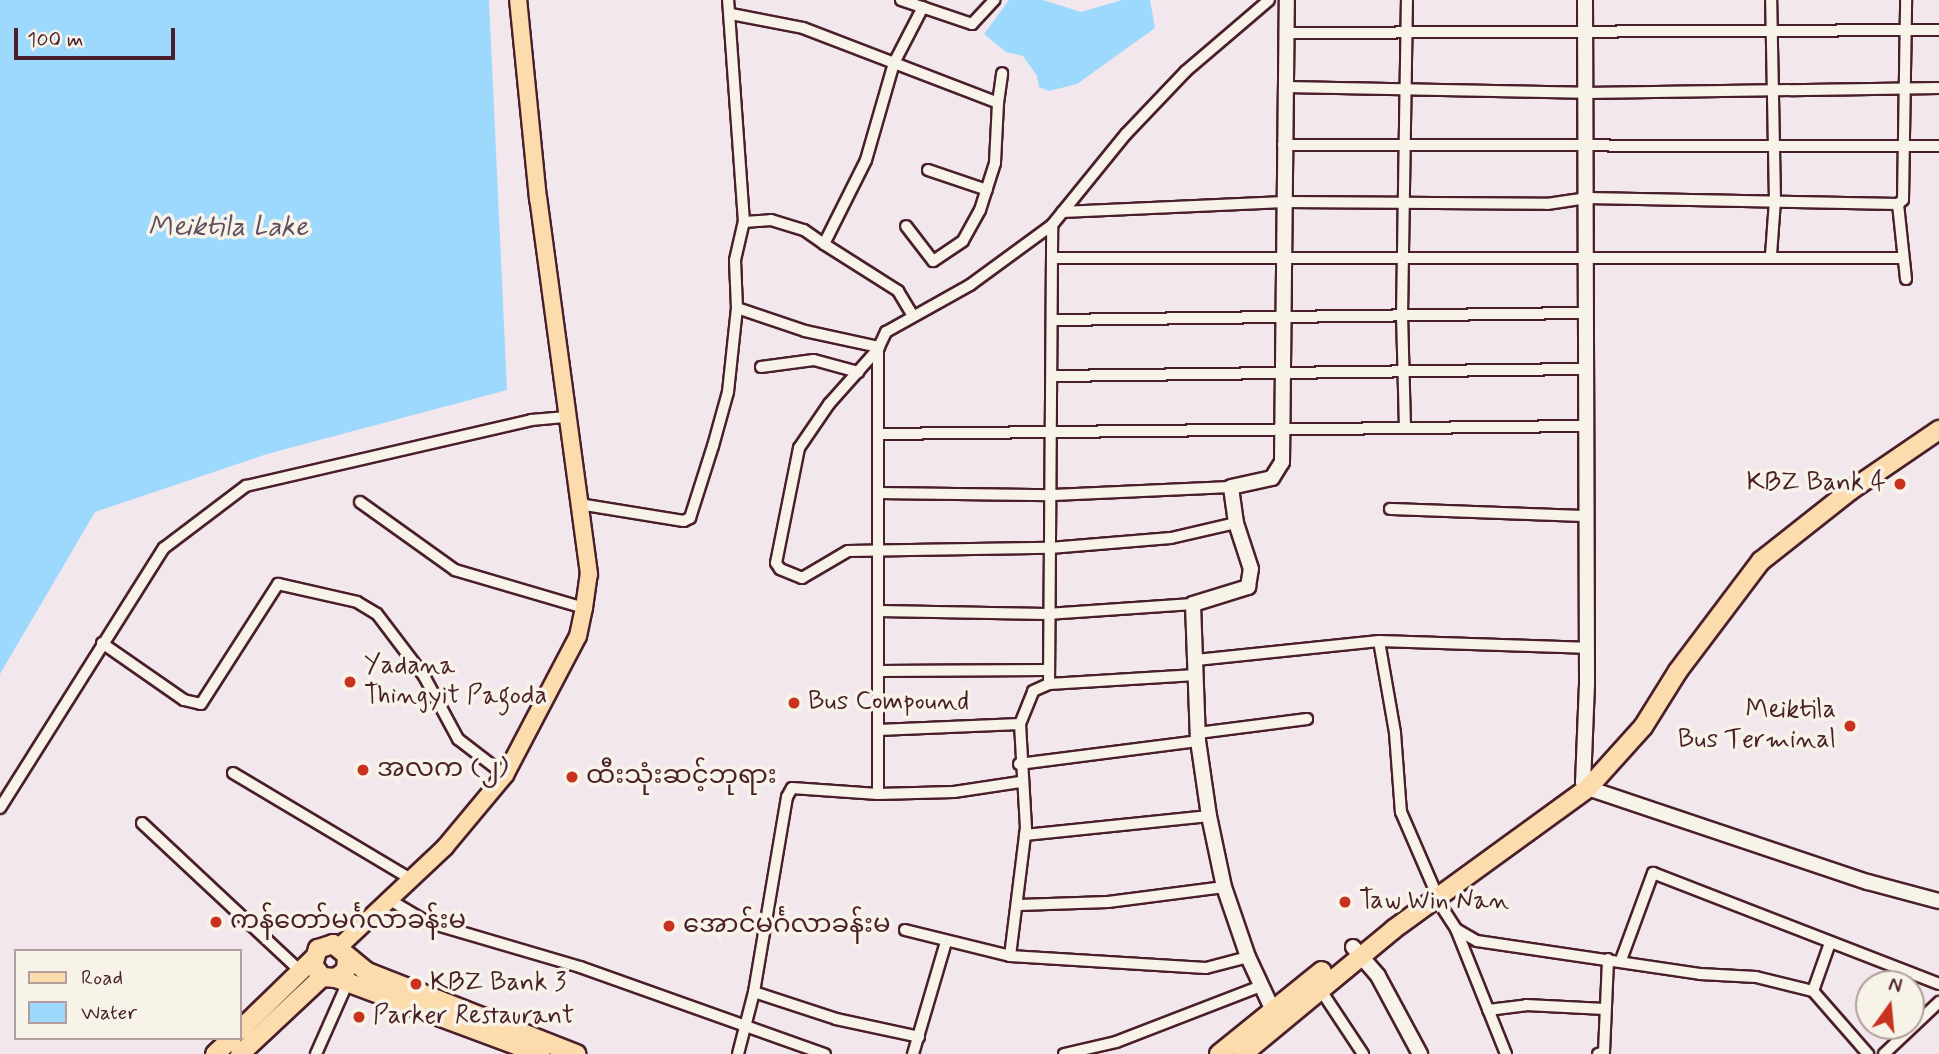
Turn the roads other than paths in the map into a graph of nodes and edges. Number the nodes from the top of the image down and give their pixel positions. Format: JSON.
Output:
{"nodes":[{"id":1,"x":518,"y":0,"type":"edge"},
{"id":2,"x":728,"y":0,"type":"edge"},
{"id":3,"x":901,"y":0,"type":"edge"},
{"id":4,"x":994,"y":0,"type":"edge"},
{"id":5,"x":1269,"y":0,"type":"edge"},
{"id":6,"x":1287,"y":0,"type":"edge"},
{"id":7,"x":1407,"y":0,"type":"edge"},
{"id":8,"x":1585,"y":0,"type":"edge"},
{"id":9,"x":1771,"y":0,"type":"edge"},
{"id":10,"x":1906,"y":0,"type":"edge"},
{"id":11,"x":923,"y":7,"type":"junction"},
{"id":12,"x":731,"y":14,"type":"junction"},
{"id":13,"x":1771,"y":27,"type":"junction"},
{"id":14,"x":1906,"y":29,"type":"junction"},
{"id":15,"x":1939,"y":30,"type":"edge"},
{"id":16,"x":1408,"y":32,"type":"junction"},
{"id":17,"x":1287,"y":33,"type":"junction"},
{"id":18,"x":1586,"y":35,"type":"junction"},
{"id":19,"x":894,"y":63,"type":"junction"},
{"id":20,"x":1002,"y":73,"type":"dead end"},
{"id":21,"x":1286,"y":87,"type":"junction"},
{"id":22,"x":1406,"y":88,"type":"junction"},
{"id":23,"x":1901,"y":88,"type":"junction"},
{"id":24,"x":1939,"y":88,"type":"edge"},
{"id":25,"x":1773,"y":90,"type":"junction"},
{"id":26,"x":1586,"y":93,"type":"junction"},
{"id":27,"x":998,"y":103,"type":"junction"},
{"id":28,"x":1405,"y":144,"type":"junction"},
{"id":29,"x":1283,"y":145,"type":"junction"},
{"id":30,"x":1587,"y":146,"type":"junction"},
{"id":31,"x":1903,"y":146,"type":"junction"},
{"id":32,"x":1939,"y":146,"type":"edge"},
{"id":33,"x":1771,"y":148,"type":"junction"},
{"id":34,"x":928,"y":170,"type":"dead end"},
{"id":35,"x":987,"y":190,"type":"junction"},
{"id":36,"x":1587,"y":198,"type":"junction"},
{"id":37,"x":1404,"y":201,"type":"junction"},
{"id":38,"x":1775,"y":201,"type":"junction"},
{"id":39,"x":1285,"y":202,"type":"junction"},
{"id":40,"x":1899,"y":204,"type":"junction"},
{"id":41,"x":1062,"y":212,"type":"junction"},
{"id":42,"x":744,"y":222,"type":"junction"},
{"id":43,"x":1052,"y":225,"type":"junction"},
{"id":44,"x":906,"y":226,"type":"dead end"},
{"id":45,"x":824,"y":244,"type":"junction"},
{"id":46,"x":1284,"y":255,"type":"junction"},
{"id":47,"x":1771,"y":255,"type":"junction"},
{"id":48,"x":1402,"y":256,"type":"junction"},
{"id":49,"x":1585,"y":256,"type":"junction"},
{"id":50,"x":1054,"y":258,"type":"junction"},
{"id":51,"x":1902,"y":258,"type":"junction"},
{"id":52,"x":1906,"y":279,"type":"dead end"},
{"id":53,"x":737,"y":308,"type":"junction"},
{"id":54,"x":1584,"y":313,"type":"junction"},
{"id":55,"x":913,"y":316,"type":"junction"},
{"id":56,"x":1402,"y":316,"type":"junction"},
{"id":57,"x":1284,"y":317,"type":"junction"},
{"id":58,"x":1054,"y":320,"type":"junction"},
{"id":59,"x":878,"y":348,"type":"junction"},
{"id":60,"x":761,"y":368,"type":"dead end"},
{"id":61,"x":1584,"y":369,"type":"junction"},
{"id":62,"x":858,"y":372,"type":"junction"},
{"id":63,"x":1403,"y":372,"type":"junction"},
{"id":64,"x":1285,"y":374,"type":"junction"},
{"id":65,"x":1053,"y":376,"type":"junction"},
{"id":66,"x":567,"y":417,"type":"junction"},
{"id":67,"x":1585,"y":426,"type":"junction"},
{"id":68,"x":1405,"y":428,"type":"junction"},
{"id":69,"x":1285,"y":430,"type":"junction"},
{"id":70,"x":1939,"y":430,"type":"edge"},
{"id":71,"x":1053,"y":432,"type":"junction"},
{"id":72,"x":878,"y":434,"type":"junction"},
{"id":73,"x":1231,"y":487,"type":"junction"},
{"id":74,"x":879,"y":493,"type":"junction"},
{"id":75,"x":1053,"y":495,"type":"junction"},
{"id":76,"x":360,"y":502,"type":"dead end"},
{"id":77,"x":579,"y":504,"type":"junction"},
{"id":78,"x":1390,"y":509,"type":"dead end"},
{"id":79,"x":1585,"y":516,"type":"junction"},
{"id":80,"x":1236,"y":523,"type":"junction"},
{"id":81,"x":1050,"y":548,"type":"junction"},
{"id":82,"x":878,"y":551,"type":"junction"},
{"id":83,"x":1193,"y":604,"type":"junction"},
{"id":84,"x":584,"y":608,"type":"junction"},
{"id":85,"x":879,"y":611,"type":"junction"},
{"id":86,"x":1047,"y":614,"type":"junction"},
{"id":87,"x":1379,"y":641,"type":"junction"},
{"id":88,"x":102,"y":643,"type":"junction"},
{"id":89,"x":1585,"y":648,"type":"junction"},
{"id":90,"x":1196,"y":668,"type":"junction"},
{"id":91,"x":1047,"y":670,"type":"junction"},
{"id":92,"x":878,"y":671,"type":"junction"},
{"id":93,"x":1049,"y":684,"type":"junction"},
{"id":94,"x":1307,"y":719,"type":"dead end"},
{"id":95,"x":1020,"y":724,"type":"junction"},
{"id":96,"x":878,"y":730,"type":"junction"},
{"id":97,"x":1198,"y":737,"type":"junction"},
{"id":98,"x":1019,"y":764,"type":"junction"},
{"id":99,"x":233,"y":773,"type":"dead end"},
{"id":100,"x":505,"y":775,"type":"junction"},
{"id":101,"x":1020,"y":782,"type":"junction"},
{"id":102,"x":1589,"y":783,"type":"junction"},
{"id":103,"x":878,"y":794,"type":"junction"},
{"id":104,"x":0,"y":808,"type":"edge"},
{"id":105,"x":1209,"y":816,"type":"junction"},
{"id":106,"x":142,"y":823,"type":"dead end"},
{"id":107,"x":1026,"y":835,"type":"junction"},
{"id":108,"x":411,"y":879,"type":"junction"},
{"id":109,"x":1224,"y":887,"type":"junction"},
{"id":110,"x":1434,"y":892,"type":"junction"},
{"id":111,"x":390,"y":900,"type":"junction"},
{"id":112,"x":1939,"y":901,"type":"edge"},
{"id":113,"x":1019,"y":905,"type":"junction"},
{"id":114,"x":1456,"y":929,"type":"junction"},
{"id":115,"x":905,"y":930,"type":"dead end"},
{"id":116,"x":946,"y":942,"type":"junction"},
{"id":117,"x":1830,"y":943,"type":"junction"},
{"id":118,"x":1357,"y":951,"type":"junction"},
{"id":119,"x":343,"y":952,"type":"junction"},
{"id":120,"x":1010,"y":956,"type":"junction"},
{"id":121,"x":1248,"y":957,"type":"junction"},
{"id":122,"x":1608,"y":959,"type":"junction"},
{"id":123,"x":1621,"y":960,"type":"junction"},
{"id":124,"x":307,"y":965,"type":"junction"},
{"id":125,"x":335,"y":980,"type":"junction"},
{"id":126,"x":1939,"y":984,"type":"edge"},
{"id":127,"x":1261,"y":986,"type":"junction"},
{"id":128,"x":1320,"y":988,"type":"junction"},
{"id":129,"x":1813,"y":991,"type":"junction"},
{"id":130,"x":754,"y":992,"type":"junction"},
{"id":131,"x":1939,"y":1002,"type":"edge"},
{"id":132,"x":1605,"y":1009,"type":"junction"},
{"id":133,"x":1488,"y":1010,"type":"junction"},
{"id":134,"x":1275,"y":1017,"type":"junction"},
{"id":135,"x":746,"y":1024,"type":"junction"},
{"id":136,"x":242,"y":1028,"type":"edge"},
{"id":137,"x":919,"y":1037,"type":"junction"},
{"id":138,"x":230,"y":1040,"type":"edge"},
{"id":139,"x":1362,"y":1051,"type":"edge"},
{"id":140,"x":551,"y":1052,"type":"edge"},
{"id":141,"x":318,"y":1053,"type":"edge"},
{"id":142,"x":215,"y":1054,"type":"edge"},
{"id":143,"x":240,"y":1054,"type":"edge"},
{"id":144,"x":576,"y":1054,"type":"edge"},
{"id":145,"x":738,"y":1054,"type":"edge"},
{"id":146,"x":825,"y":1054,"type":"edge"},
{"id":147,"x":913,"y":1054,"type":"edge"},
{"id":148,"x":1064,"y":1054,"type":"edge"},
{"id":149,"x":1219,"y":1054,"type":"edge"},
{"id":150,"x":1243,"y":1054,"type":"edge"},
{"id":151,"x":1349,"y":1054,"type":"edge"},
{"id":152,"x":1420,"y":1054,"type":"edge"},
{"id":153,"x":1506,"y":1054,"type":"edge"},
{"id":154,"x":1598,"y":1054,"type":"edge"},
{"id":155,"x":1868,"y":1054,"type":"edge"},
{"id":156,"x":1884,"y":1054,"type":"edge"}],
"edges":[{"from":1,"to":66,"type":"main road"},
{"from":2,"to":12,"type":"street"},
{"from":3,"to":11,"type":"street"},
{"from":4,"to":11,"type":"street"},
{"from":5,"to":41,"type":"street"},
{"from":6,"to":17,"type":"street"},
{"from":7,"to":16,"type":"street"},
{"from":8,"to":18,"type":"street"},
{"from":9,"to":13,"type":"street"},
{"from":10,"to":14,"type":"street"},
{"from":11,"to":19,"type":"street"},
{"from":12,"to":19,"type":"street"},
{"from":12,"to":42,"type":"street"},
{"from":13,"to":14,"type":"street"},
{"from":13,"to":18,"type":"street"},
{"from":13,"to":25,"type":"street"},
{"from":14,"to":15,"type":"street"},
{"from":14,"to":23,"type":"street"},
{"from":16,"to":17,"type":"street"},
{"from":16,"to":18,"type":"street"},
{"from":16,"to":22,"type":"street"},
{"from":17,"to":21,"type":"street"},
{"from":18,"to":26,"type":"street"},
{"from":19,"to":27,"type":"street"},
{"from":19,"to":45,"type":"street"},
{"from":20,"to":27,"type":"street"},
{"from":21,"to":22,"type":"street"},
{"from":21,"to":29,"type":"street"},
{"from":22,"to":26,"type":"street"},
{"from":22,"to":28,"type":"street"},
{"from":23,"to":24,"type":"street"},
{"from":23,"to":25,"type":"street"},
{"from":23,"to":31,"type":"street"},
{"from":25,"to":26,"type":"street"},
{"from":25,"to":33,"type":"street"},
{"from":26,"to":30,"type":"street"},
{"from":27,"to":35,"type":"street"},
{"from":28,"to":29,"type":"street"},
{"from":28,"to":30,"type":"street"},
{"from":28,"to":37,"type":"street"},
{"from":29,"to":39,"type":"street"},
{"from":30,"to":33,"type":"street"},
{"from":30,"to":36,"type":"street"},
{"from":31,"to":32,"type":"street"},
{"from":31,"to":33,"type":"street"},
{"from":31,"to":40,"type":"street"},
{"from":33,"to":38,"type":"street"},
{"from":34,"to":35,"type":"street"},
{"from":35,"to":44,"type":"street"},
{"from":36,"to":37,"type":"street"},
{"from":36,"to":38,"type":"street"},
{"from":36,"to":49,"type":"street"},
{"from":37,"to":39,"type":"street"},
{"from":37,"to":48,"type":"street"},
{"from":38,"to":40,"type":"street"},
{"from":38,"to":47,"type":"street"},
{"from":39,"to":41,"type":"street"},
{"from":39,"to":46,"type":"street"},
{"from":40,"to":51,"type":"street"},
{"from":41,"to":43,"type":"street"},
{"from":42,"to":45,"type":"street"},
{"from":42,"to":53,"type":"street"},
{"from":43,"to":50,"type":"street"},
{"from":43,"to":55,"type":"street"},
{"from":45,"to":55,"type":"street"},
{"from":46,"to":48,"type":"street"},
{"from":46,"to":50,"type":"street"},
{"from":46,"to":57,"type":"street"},
{"from":47,"to":49,"type":"street"},
{"from":47,"to":51,"type":"street"},
{"from":48,"to":49,"type":"street"},
{"from":48,"to":56,"type":"street"},
{"from":49,"to":54,"type":"street"},
{"from":50,"to":58,"type":"street"},
{"from":51,"to":52,"type":"street"},
{"from":53,"to":59,"type":"street"},
{"from":53,"to":77,"type":"street"},
{"from":54,"to":56,"type":"street"},
{"from":54,"to":61,"type":"street"},
{"from":55,"to":59,"type":"street"},
{"from":56,"to":57,"type":"street"},
{"from":56,"to":63,"type":"street"},
{"from":57,"to":58,"type":"street"},
{"from":57,"to":64,"type":"street"},
{"from":58,"to":65,"type":"street"},
{"from":59,"to":62,"type":"street"},
{"from":59,"to":72,"type":"street"},
{"from":60,"to":62,"type":"street"},
{"from":61,"to":63,"type":"street"},
{"from":61,"to":67,"type":"street"},
{"from":62,"to":82,"type":"street"},
{"from":63,"to":64,"type":"street"},
{"from":63,"to":68,"type":"street"},
{"from":64,"to":65,"type":"street"},
{"from":64,"to":69,"type":"street"},
{"from":65,"to":71,"type":"street"},
{"from":66,"to":77,"type":"main road"},
{"from":66,"to":88,"type":"street"},
{"from":67,"to":68,"type":"street"},
{"from":67,"to":79,"type":"street"},
{"from":68,"to":69,"type":"street"},
{"from":69,"to":71,"type":"street"},
{"from":69,"to":73,"type":"street"},
{"from":70,"to":102,"type":"highway"},
{"from":71,"to":72,"type":"street"},
{"from":71,"to":75,"type":"street"},
{"from":72,"to":74,"type":"street"},
{"from":73,"to":75,"type":"street"},
{"from":73,"to":80,"type":"street"},
{"from":74,"to":75,"type":"street"},
{"from":74,"to":82,"type":"street"},
{"from":75,"to":81,"type":"street"},
{"from":76,"to":84,"type":"street"},
{"from":77,"to":84,"type":"main road"},
{"from":78,"to":79,"type":"street"},
{"from":79,"to":89,"type":"street"},
{"from":80,"to":81,"type":"street"},
{"from":80,"to":83,"type":"street"},
{"from":81,"to":82,"type":"street"},
{"from":81,"to":86,"type":"street"},
{"from":82,"to":85,"type":"street"},
{"from":83,"to":86,"type":"street"},
{"from":83,"to":90,"type":"street"},
{"from":84,"to":100,"type":"main road"},
{"from":85,"to":86,"type":"street"},
{"from":85,"to":92,"type":"street"},
{"from":86,"to":91,"type":"street"},
{"from":87,"to":89,"type":"street"},
{"from":87,"to":90,"type":"street"},
{"from":87,"to":110,"type":"street"},
{"from":88,"to":100,"type":"street"},
{"from":88,"to":104,"type":"street"},
{"from":89,"to":102,"type":"street"},
{"from":90,"to":93,"type":"street"},
{"from":90,"to":97,"type":"street"},
{"from":91,"to":92,"type":"street"},
{"from":91,"to":93,"type":"street"},
{"from":92,"to":96,"type":"street"},
{"from":93,"to":95,"type":"street"},
{"from":94,"to":97,"type":"street"},
{"from":95,"to":96,"type":"street"},
{"from":95,"to":98,"type":"street"},
{"from":96,"to":103,"type":"street"},
{"from":97,"to":98,"type":"street"},
{"from":97,"to":105,"type":"street"},
{"from":98,"to":101,"type":"street"},
{"from":99,"to":108,"type":"street"},
{"from":100,"to":108,"type":"main road"},
{"from":101,"to":103,"type":"street"},
{"from":101,"to":107,"type":"street"},
{"from":102,"to":110,"type":"highway"},
{"from":102,"to":112,"type":"street"},
{"from":103,"to":130,"type":"street"},
{"from":105,"to":107,"type":"street"},
{"from":105,"to":109,"type":"street"},
{"from":106,"to":124,"type":"street"},
{"from":107,"to":113,"type":"street"},
{"from":108,"to":111,"type":"main road"},
{"from":109,"to":113,"type":"street"},
{"from":109,"to":121,"type":"street"},
{"from":110,"to":114,"type":"street"},
{"from":110,"to":118,"type":"highway"},
{"from":111,"to":119,"type":"main road"},
{"from":111,"to":135,"type":"street"},
{"from":113,"to":120,"type":"street"},
{"from":114,"to":122,"type":"street"},
{"from":114,"to":133,"type":"street"},
{"from":115,"to":116,"type":"street"},
{"from":116,"to":120,"type":"street"},
{"from":116,"to":137,"type":"street"},
{"from":117,"to":123,"type":"street"},
{"from":117,"to":126,"type":"street"},
{"from":117,"to":129,"type":"street"},
{"from":118,"to":128,"type":"highway"},
{"from":118,"to":134,"type":"highway"},
{"from":118,"to":152,"type":"street"},
{"from":119,"to":124,"type":"highway"},
{"from":119,"to":125,"type":"highway"},
{"from":119,"to":140,"type":"highway"},
{"from":120,"to":121,"type":"street"},
{"from":121,"to":127,"type":"street"},
{"from":122,"to":123,"type":"street"},
{"from":122,"to":132,"type":"street"},
{"from":123,"to":129,"type":"street"},
{"from":124,"to":125,"type":"highway"},
{"from":124,"to":136,"type":"highway"},
{"from":125,"to":140,"type":"highway"},
{"from":125,"to":141,"type":"street"},
{"from":125,"to":143,"type":"highway"},
{"from":127,"to":134,"type":"street"},
{"from":127,"to":148,"type":"street"},
{"from":128,"to":134,"type":"highway"},
{"from":128,"to":139,"type":"street"},
{"from":129,"to":155,"type":"street"},
{"from":130,"to":135,"type":"street"},
{"from":130,"to":137,"type":"street"},
{"from":131,"to":156,"type":"street"},
{"from":132,"to":133,"type":"street"},
{"from":132,"to":154,"type":"street"},
{"from":133,"to":153,"type":"street"},
{"from":134,"to":149,"type":"highway"},
{"from":134,"to":150,"type":"highway"},
{"from":135,"to":145,"type":"street"},
{"from":135,"to":146,"type":"street"},
{"from":137,"to":147,"type":"street"},
{"from":138,"to":142,"type":"highway"},
{"from":139,"to":151,"type":"street"},
{"from":140,"to":144,"type":"highway"}]}
